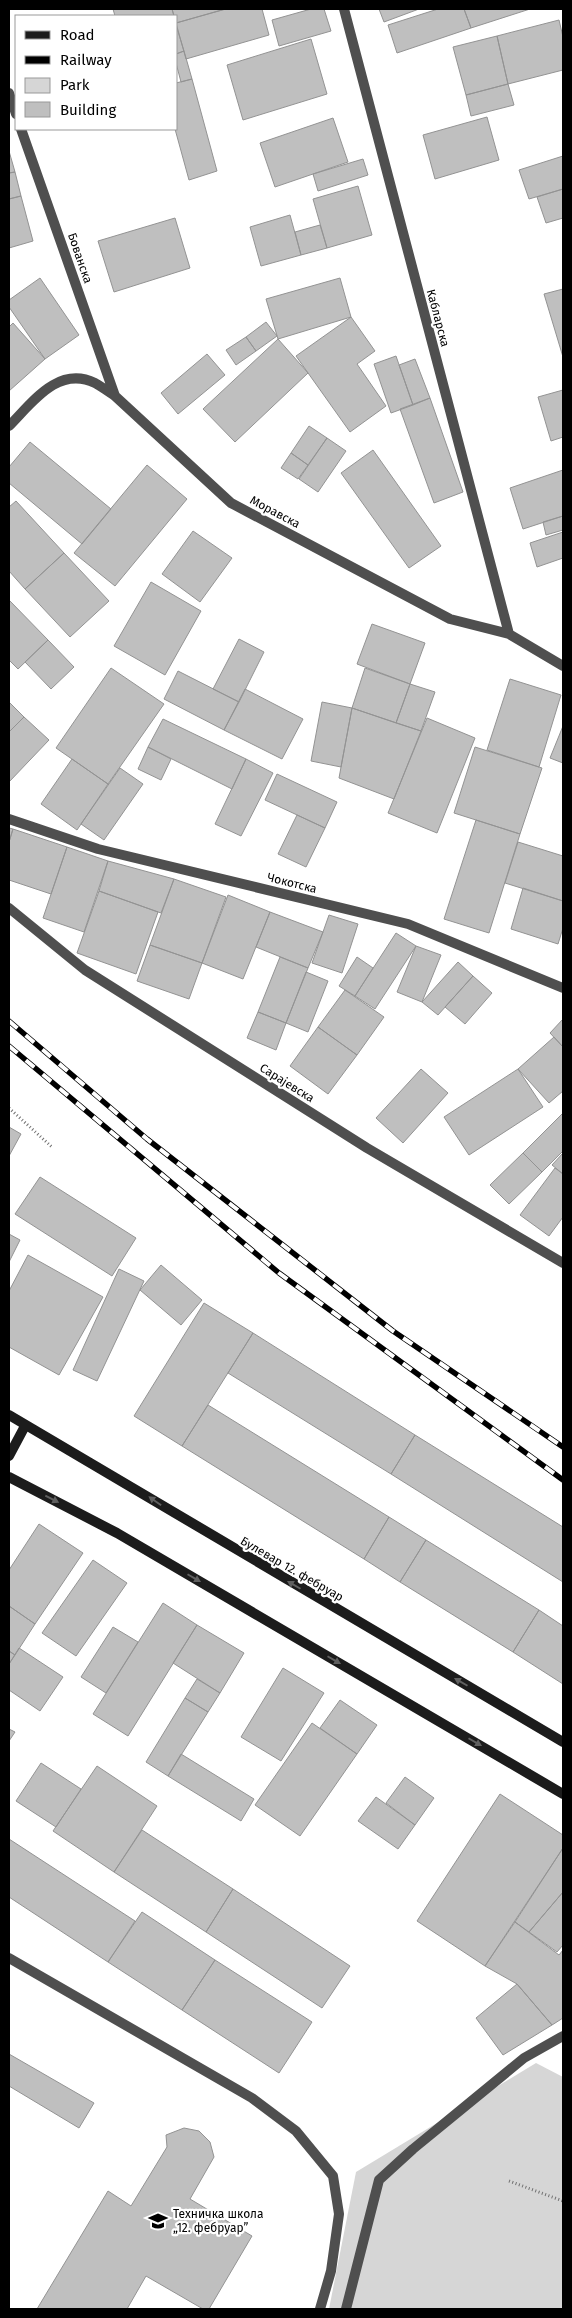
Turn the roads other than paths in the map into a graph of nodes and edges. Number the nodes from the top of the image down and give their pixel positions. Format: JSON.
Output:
{"nodes":[{"id":1,"x":344,"y":9,"type":"edge"},
{"id":2,"x":9,"y":93,"type":"edge"},
{"id":3,"x":15,"y":111,"type":"edge"},
{"id":4,"x":21,"y":130,"type":"edge"},
{"id":5,"x":115,"y":396,"type":"junction"},
{"id":6,"x":9,"y":426,"type":"edge"},
{"id":7,"x":509,"y":634,"type":"junction"},
{"id":8,"x":563,"y":666,"type":"edge"},
{"id":9,"x":9,"y":819,"type":"edge"},
{"id":10,"x":9,"y":908,"type":"edge"},
{"id":11,"x":563,"y":988,"type":"edge"},
{"id":12,"x":563,"y":1263,"type":"edge"},
{"id":13,"x":9,"y":1416,"type":"edge"},
{"id":14,"x":26,"y":1426,"type":"junction"},
{"id":15,"x":9,"y":1456,"type":"edge"},
{"id":16,"x":9,"y":1477,"type":"edge"},
{"id":17,"x":563,"y":1742,"type":"edge"},
{"id":18,"x":563,"y":1794,"type":"edge"},
{"id":19,"x":9,"y":1958,"type":"edge"},
{"id":20,"x":563,"y":2036,"type":"edge"},
{"id":21,"x":320,"y":2309,"type":"edge"},
{"id":22,"x":346,"y":2309,"type":"edge"}],
"edges":[{"from":1,"to":7,"type":"street","name":"Кабларска"},
{"from":2,"to":3,"type":"street"},
{"from":4,"to":5,"type":"street","name":"Бованска"},
{"from":5,"to":6,"type":"street","name":"Моравска"},
{"from":5,"to":7,"type":"street","name":"Моравска"},
{"from":7,"to":8,"type":"street","name":"Моравска"},
{"from":9,"to":11,"type":"street","name":"Чокотска"},
{"from":10,"to":12,"type":"street","name":"Сарајевска"},
{"from":13,"to":14,"type":"main road","name":"Булевар 12. фебруар"},
{"from":14,"to":15,"type":"main road"},
{"from":17,"to":14,"type":"main road","name":"Булевар 12. фебруар","one_way":true},
{"from":16,"to":18,"type":"main road","one_way":true},
{"from":19,"to":21,"type":"street"},
{"from":20,"to":22,"type":"street"}]}
